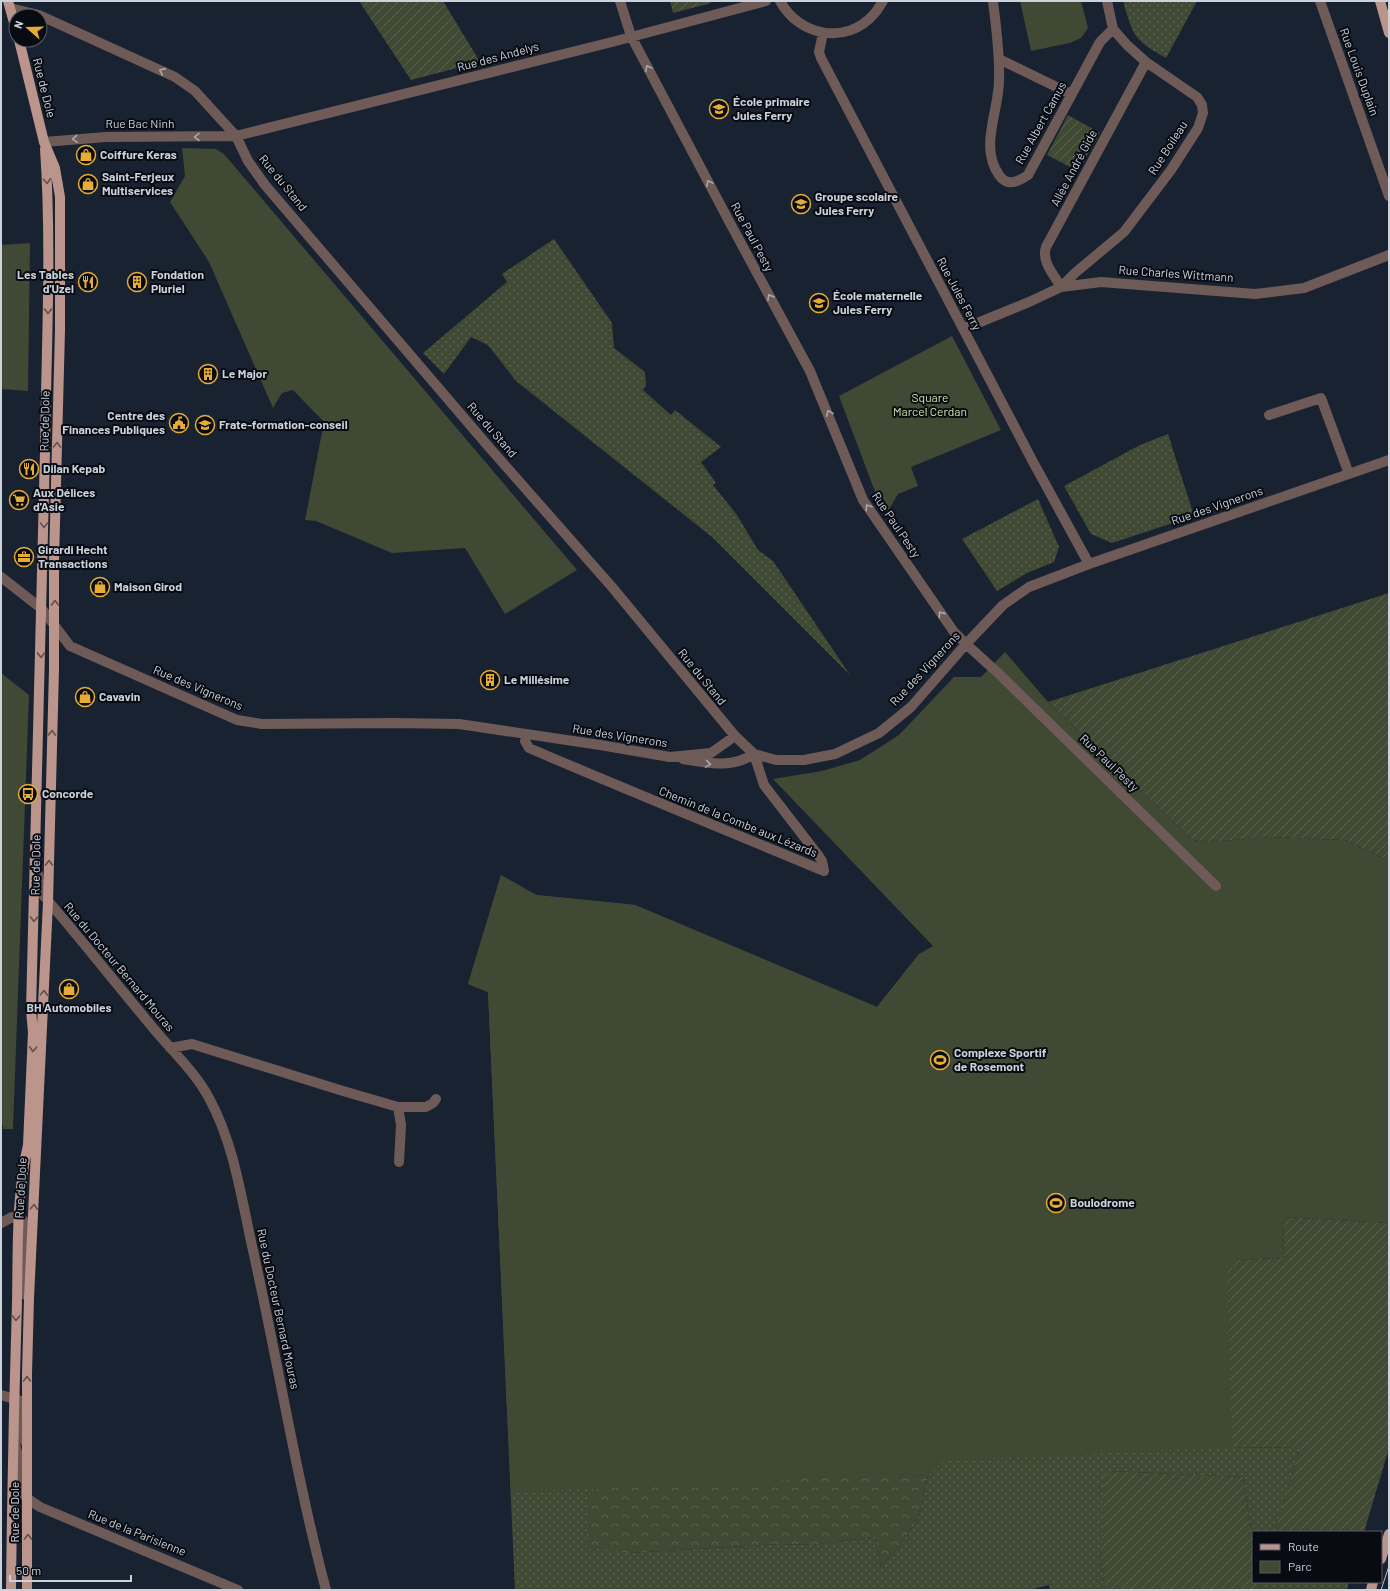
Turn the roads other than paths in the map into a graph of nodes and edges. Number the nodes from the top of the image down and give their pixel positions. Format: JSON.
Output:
{"nodes":[{"id":1,"x":620,"y":1,"type":"edge"},
{"id":2,"x":766,"y":1,"type":"edge"},
{"id":3,"x":780,"y":1,"type":"edge"},
{"id":4,"x":883,"y":1,"type":"edge"},
{"id":5,"x":994,"y":1,"type":"edge"},
{"id":6,"x":1107,"y":1,"type":"edge"},
{"id":7,"x":1320,"y":1,"type":"edge"},
{"id":8,"x":1380,"y":1,"type":"edge"},
{"id":9,"x":9,"y":4,"type":"edge"},
{"id":10,"x":1113,"y":29,"type":"junction"},
{"id":11,"x":823,"y":33,"type":"junction"},
{"id":12,"x":1389,"y":33,"type":"edge"},
{"id":13,"x":631,"y":36,"type":"junction"},
{"id":14,"x":20,"y":48,"type":"edge"},
{"id":15,"x":999,"y":59,"type":"junction"},
{"id":16,"x":1146,"y":62,"type":"junction"},
{"id":17,"x":1072,"y":94,"type":"junction"},
{"id":18,"x":236,"y":136,"type":"junction"},
{"id":19,"x":44,"y":142,"type":"junction"},
{"id":20,"x":1389,"y":196,"type":"edge"},
{"id":21,"x":1389,"y":255,"type":"edge"},
{"id":22,"x":1061,"y":287,"type":"junction"},
{"id":23,"x":963,"y":329,"type":"junction"},
{"id":24,"x":1269,"y":415,"type":"dead end"},
{"id":25,"x":1389,"y":460,"type":"edge"},
{"id":26,"x":1350,"y":474,"type":"junction"},
{"id":27,"x":1089,"y":564,"type":"junction"},
{"id":28,"x":1,"y":577,"type":"edge"},
{"id":29,"x":42,"y":610,"type":"junction"},
{"id":30,"x":55,"y":626,"type":"junction"},
{"id":31,"x":966,"y":644,"type":"junction"},
{"id":32,"x":526,"y":734,"type":"junction"},
{"id":33,"x":735,"y":736,"type":"junction"},
{"id":34,"x":754,"y":754,"type":"junction"},
{"id":35,"x":670,"y":757,"type":"junction"},
{"id":36,"x":36,"y":852,"type":"junction"},
{"id":37,"x":1216,"y":886,"type":"dead end"},
{"id":38,"x":48,"y":902,"type":"junction"},
{"id":39,"x":170,"y":1048,"type":"junction"},
{"id":40,"x":436,"y":1098,"type":"dead end"},
{"id":41,"x":398,"y":1107,"type":"junction"},
{"id":42,"x":400,"y":1162,"type":"dead end"},
{"id":43,"x":19,"y":1218,"type":"junction"},
{"id":44,"x":1,"y":1223,"type":"edge"},
{"id":45,"x":29,"y":1298,"type":"junction"},
{"id":46,"x":1,"y":1394,"type":"edge"},
{"id":47,"x":14,"y":1398,"type":"junction"},
{"id":48,"x":13,"y":1437,"type":"junction"},
{"id":49,"x":27,"y":1445,"type":"junction"},
{"id":50,"x":28,"y":1499,"type":"junction"},
{"id":51,"x":1389,"y":1534,"type":"edge"},
{"id":52,"x":1382,"y":1556,"type":"edge"},
{"id":53,"x":11,"y":1590,"type":"edge"},
{"id":54,"x":27,"y":1590,"type":"edge"},
{"id":55,"x":238,"y":1590,"type":"edge"},
{"id":56,"x":326,"y":1590,"type":"edge"}],
"edges":[{"from":1,"to":13,"type":"street","name":"Rue Paul Pesty"},
{"from":2,"to":13,"type":"street","name":"Rue des Andelys"},
{"from":3,"to":11,"type":"street"},
{"from":4,"to":11,"type":"street"},
{"from":5,"to":15,"type":"street","name":"Rue Albert Camus"},
{"from":6,"to":10,"type":"street","name":"Rue Boileau"},
{"from":7,"to":20,"type":"street","name":"Rue Louis Duplain"},
{"from":8,"to":12,"type":"main road"},
{"from":18,"to":9,"type":"street","name":"Rue du Stand","one_way":true},
{"from":10,"to":16,"type":"street","name":"Rue Boileau"},
{"from":10,"to":17,"type":"street","name":"Rue Albert Camus"},
{"from":11,"to":23,"type":"street","name":"Rue Jules Ferry"},
{"from":13,"to":18,"type":"street","name":"Rue des Andelys"},
{"from":31,"to":13,"type":"street","name":"Rue Paul Pesty","one_way":true},
{"from":14,"to":19,"type":"main road","name":"Rue de Dole"},
{"from":15,"to":17,"type":"street"},
{"from":15,"to":17,"type":"street","name":"Rue Albert Camus"},
{"from":16,"to":22,"type":"street","name":"Allée André Gide"},
{"from":16,"to":22,"type":"street","name":"Rue Boileau"},
{"from":18,"to":19,"type":"street","name":"Rue Bac Ninh","one_way":true},
{"from":18,"to":33,"type":"street","name":"Rue du Stand"},
{"from":19,"to":29,"type":"main road","name":"Rue de Dole","one_way":true},
{"from":30,"to":19,"type":"main road","name":"Rue de Dole","one_way":true},
{"from":21,"to":22,"type":"street","name":"Rue Charles Wittmann"},
{"from":22,"to":23,"type":"street","name":"Rue Charles Wittmann"},
{"from":23,"to":27,"type":"street","name":"Rue Jules Ferry"},
{"from":24,"to":26,"type":"street"},
{"from":25,"to":26,"type":"street","name":"Rue des Vignerons"},
{"from":26,"to":27,"type":"street","name":"Rue des Vignerons"},
{"from":27,"to":31,"type":"street","name":"Rue des Vignerons"},
{"from":28,"to":29,"type":"street","name":"Rue des Vignerons"},
{"from":29,"to":30,"type":"street","name":"Rue des Vignerons"},
{"from":29,"to":36,"type":"main road","name":"Rue de Dole","one_way":true},
{"from":30,"to":32,"type":"street","name":"Rue des Vignerons"},
{"from":38,"to":30,"type":"main road","name":"Rue de Dole","one_way":true},
{"from":31,"to":34,"type":"street","name":"Rue des Vignerons"},
{"from":31,"to":37,"type":"street","name":"Rue Paul Pesty"},
{"from":32,"to":34,"type":"street","name":"Chemin de la Combe aux Lézards"},
{"from":32,"to":35,"type":"street","name":"Rue des Vignerons"},
{"from":33,"to":34,"type":"street","name":"Rue des Vignerons"},
{"from":33,"to":35,"type":"street","name":"Rue des Vignerons"},
{"from":35,"to":34,"type":"street","one_way":true},
{"from":36,"to":38,"type":"street","name":"Rue du Docteur Bernard Mouras"},
{"from":36,"to":43,"type":"main road","name":"Rue de Dole","one_way":true},
{"from":38,"to":39,"type":"street","name":"Rue du Docteur Bernard Mouras"},
{"from":45,"to":38,"type":"main road","name":"Rue de Dole","one_way":true},
{"from":39,"to":41,"type":"street","name":"Rue du Docteur Bernard Mouras"},
{"from":39,"to":56,"type":"street","name":"Rue du Docteur Bernard Mouras"},
{"from":40,"to":41,"type":"street","name":"Rue du Docteur Bernard Mouras"},
{"from":41,"to":42,"type":"street"},
{"from":43,"to":44,"type":"street"},
{"from":43,"to":45,"type":"street"},
{"from":43,"to":47,"type":"main road","name":"Rue de Dole","one_way":true},
{"from":49,"to":45,"type":"main road","name":"Rue de Dole","one_way":true},
{"from":46,"to":47,"type":"street"},
{"from":47,"to":48,"type":"main road","name":"Rue de Dole"},
{"from":47,"to":49,"type":"street"},
{"from":48,"to":50,"type":"street"},
{"from":48,"to":53,"type":"main road","name":"Rue de Dole"},
{"from":49,"to":50,"type":"main road","name":"Rue de Dole"},
{"from":54,"to":50,"type":"main road","name":"Rue de Dole","one_way":true},
{"from":50,"to":55,"type":"street","name":"Rue de la Parisienne"},
{"from":51,"to":52,"type":"main road"}]}
